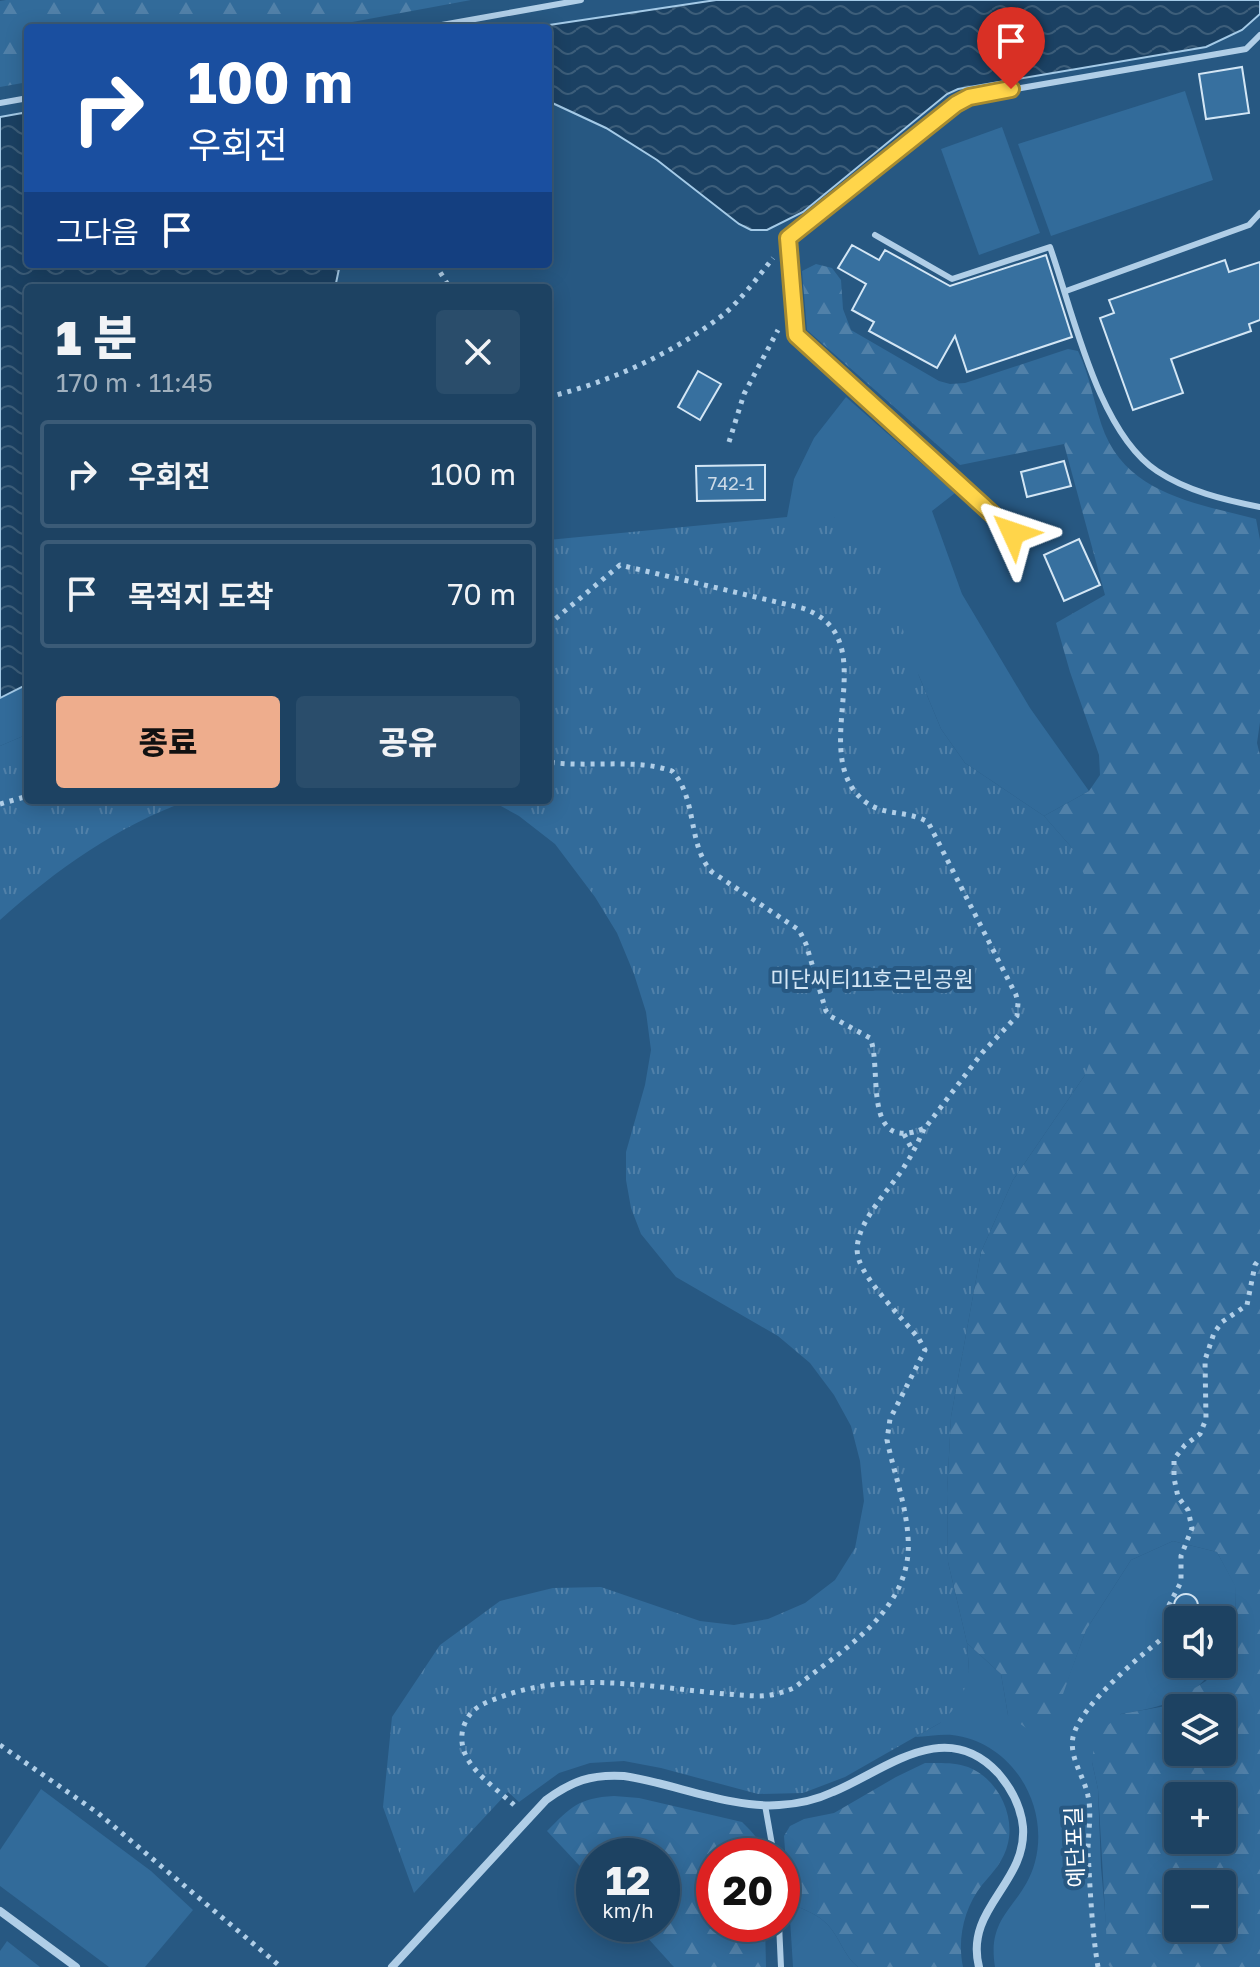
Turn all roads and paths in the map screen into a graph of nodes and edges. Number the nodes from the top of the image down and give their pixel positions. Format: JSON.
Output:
{"nodes":[{"id":1,"x":581,"y":0,"type":"edge"},
{"id":2,"x":447,"y":24,"type":"edge"},
{"id":3,"x":1260,"y":35,"type":"edge"},
{"id":4,"x":24,"y":99,"type":"edge"},
{"id":5,"x":0,"y":103,"type":"edge"},
{"id":6,"x":1260,"y":213,"type":"edge"},
{"id":7,"x":875,"y":235,"type":"dead end"},
{"id":8,"x":788,"y":238,"type":"junction"},
{"id":9,"x":1066,"y":291,"type":"junction"},
{"id":10,"x":792,"y":300,"type":"junction"},
{"id":11,"x":552,"y":396,"type":"edge"},
{"id":12,"x":729,"y":442,"type":"dead end"},
{"id":13,"x":1260,"y":507,"type":"edge"},
{"id":14,"x":1013,"y":533,"type":"dead end"},
{"id":15,"x":552,"y":622,"type":"edge"},
{"id":16,"x":552,"y":762,"type":"edge"},
{"id":17,"x":24,"y":797,"type":"edge"},
{"id":18,"x":0,"y":804,"type":"edge"},
{"id":19,"x":925,"y":1128,"type":"junction"},
{"id":20,"x":903,"y":1133,"type":"junction"},
{"id":21,"x":913,"y":1151,"type":"junction"},
{"id":22,"x":1260,"y":1258,"type":"edge"},
{"id":23,"x":1169,"y":1606,"type":"edge"},
{"id":24,"x":1164,"y":1637,"type":"edge"},
{"id":25,"x":0,"y":1745,"type":"edge"},
{"id":26,"x":514,"y":1805,"type":"dead end"},
{"id":27,"x":765,"y":1805,"type":"junction"},
{"id":28,"x":771,"y":1838,"type":"edge"},
{"id":29,"x":0,"y":1911,"type":"edge"},
{"id":30,"x":780,"y":1942,"type":"edge"},
{"id":31,"x":76,"y":1967,"type":"edge"},
{"id":32,"x":281,"y":1967,"type":"edge"},
{"id":33,"x":392,"y":1967,"type":"edge"},
{"id":34,"x":781,"y":1967,"type":"edge"},
{"id":35,"x":979,"y":1967,"type":"edge"},
{"id":36,"x":1098,"y":1967,"type":"edge"}],
"edges":[{"from":1,"to":2,"type":"lane"},
{"from":3,"to":8,"type":"lane"},
{"from":4,"to":5,"type":"lane"},
{"from":6,"to":9,"type":"lane"},
{"from":7,"to":9,"type":"lane"},
{"from":8,"to":10,"type":"lane"},
{"from":8,"to":11,"type":"path"},
{"from":9,"to":13,"type":"lane"},
{"from":10,"to":12,"type":"path"},
{"from":10,"to":14,"type":"lane"},
{"from":15,"to":19,"type":"path"},
{"from":16,"to":20,"type":"path"},
{"from":17,"to":18,"type":"path"},
{"from":19,"to":20,"type":"path"},
{"from":19,"to":21,"type":"path"},
{"from":20,"to":21,"type":"path"},
{"from":21,"to":26,"type":"path"},
{"from":22,"to":23,"type":"path"},
{"from":24,"to":36,"type":"path","name":"예단포길"},
{"from":25,"to":32,"type":"path"},
{"from":27,"to":28,"type":"lane"},
{"from":27,"to":33,"type":"street"},
{"from":27,"to":35,"type":"street"},
{"from":29,"to":31,"type":"street"},
{"from":30,"to":34,"type":"lane"}]}
